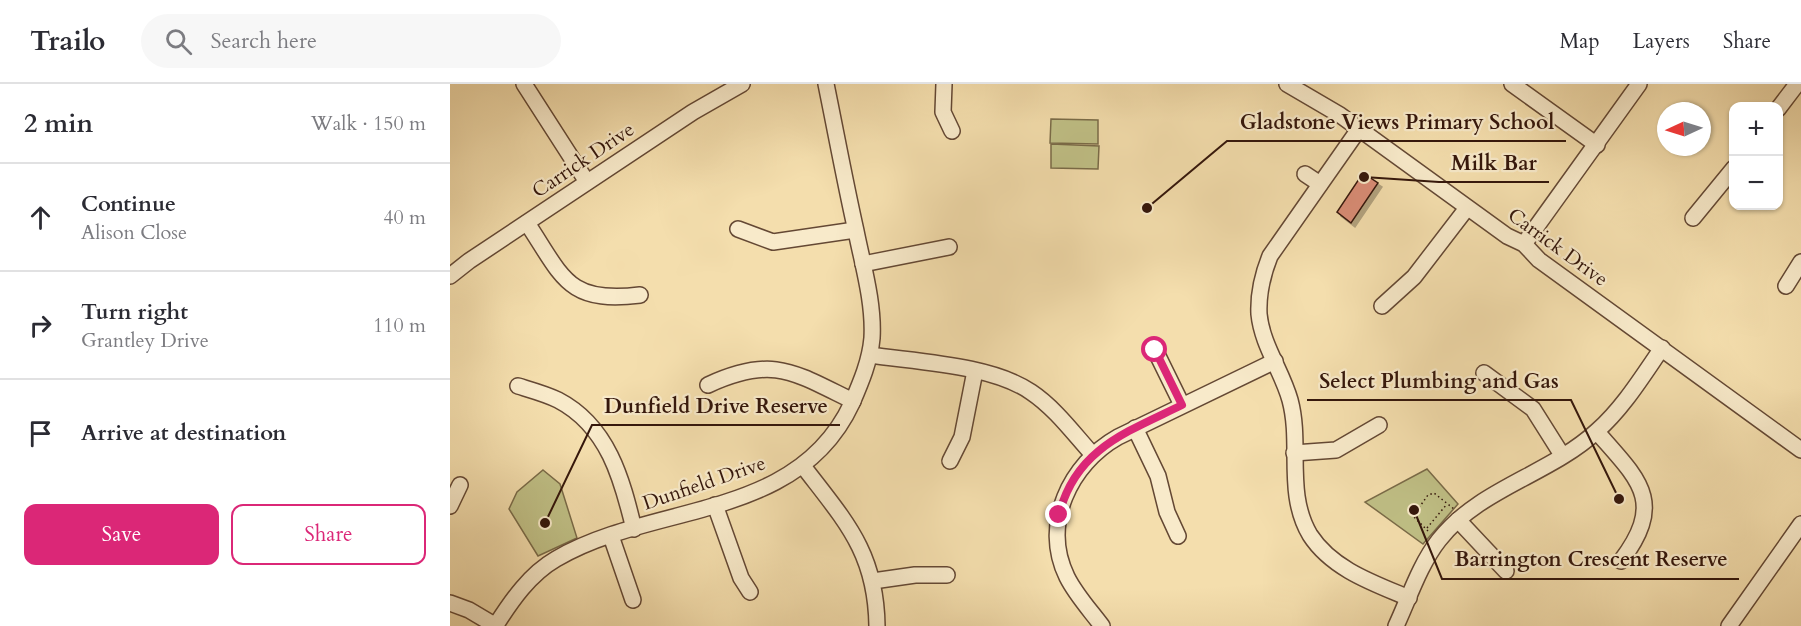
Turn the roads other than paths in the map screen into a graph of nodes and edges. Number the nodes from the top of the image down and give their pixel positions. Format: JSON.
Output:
{"nodes":[{"id":1,"x":524,"y":84,"type":"edge"},
{"id":2,"x":826,"y":84,"type":"edge"},
{"id":3,"x":944,"y":84,"type":"edge"},
{"id":4,"x":1512,"y":84,"type":"edge"},
{"id":5,"x":1639,"y":84,"type":"edge"},
{"id":6,"x":1797,"y":84,"type":"edge"},
{"id":7,"x":1292,"y":85,"type":"edge"},
{"id":8,"x":734,"y":86,"type":"edge"},
{"id":9,"x":1783,"y":103,"type":"edge"},
{"id":10,"x":1359,"y":129,"type":"junction"},
{"id":11,"x":952,"y":131,"type":"dead end"},
{"id":12,"x":1597,"y":145,"type":"junction"},
{"id":13,"x":1305,"y":174,"type":"dead end"},
{"id":14,"x":1729,"y":174,"type":"edge"},
{"id":15,"x":587,"y":182,"type":"junction"},
{"id":16,"x":1320,"y":184,"type":"junction"},
{"id":17,"x":1467,"y":208,"type":"junction"},
{"id":18,"x":1693,"y":218,"type":"dead end"},
{"id":19,"x":526,"y":223,"type":"junction"},
{"id":20,"x":738,"y":229,"type":"dead end"},
{"id":21,"x":855,"y":230,"type":"junction"},
{"id":22,"x":1524,"y":244,"type":"junction"},
{"id":23,"x":949,"y":247,"type":"dead end"},
{"id":24,"x":1801,"y":262,"type":"edge"},
{"id":25,"x":863,"y":264,"type":"junction"},
{"id":26,"x":450,"y":276,"type":"edge"},
{"id":27,"x":1786,"y":286,"type":"dead end"},
{"id":28,"x":640,"y":295,"type":"dead end"},
{"id":29,"x":1382,"y":306,"type":"dead end"},
{"id":30,"x":1662,"y":348,"type":"junction"},
{"id":31,"x":1155,"y":350,"type":"dead end"},
{"id":32,"x":870,"y":355,"type":"junction"},
{"id":33,"x":1275,"y":361,"type":"junction"},
{"id":34,"x":975,"y":371,"type":"junction"},
{"id":35,"x":1484,"y":373,"type":"dead end"},
{"id":36,"x":708,"y":385,"type":"dead end"},
{"id":37,"x":518,"y":386,"type":"dead end"},
{"id":38,"x":853,"y":401,"type":"junction"},
{"id":39,"x":1182,"y":405,"type":"junction"},
{"id":40,"x":1379,"y":425,"type":"dead end"},
{"id":41,"x":1135,"y":428,"type":"junction"},
{"id":42,"x":1597,"y":432,"type":"junction"},
{"id":43,"x":1801,"y":450,"type":"edge"},
{"id":44,"x":1294,"y":453,"type":"junction"},
{"id":45,"x":1093,"y":455,"type":"junction"},
{"id":46,"x":1562,"y":455,"type":"junction"},
{"id":47,"x":950,"y":461,"type":"dead end"},
{"id":48,"x":803,"y":466,"type":"junction"},
{"id":49,"x":460,"y":485,"type":"dead end"},
{"id":50,"x":715,"y":505,"type":"junction"},
{"id":51,"x":450,"y":506,"type":"edge"},
{"id":52,"x":1456,"y":515,"type":"junction"},
{"id":53,"x":1801,"y":524,"type":"edge"},
{"id":54,"x":634,"y":529,"type":"junction"},
{"id":55,"x":611,"y":536,"type":"junction"},
{"id":56,"x":1178,"y":536,"type":"dead end"},
{"id":57,"x":1621,"y":561,"type":"dead end"},
{"id":58,"x":1506,"y":571,"type":"dead end"},
{"id":59,"x":947,"y":575,"type":"dead end"},
{"id":60,"x":873,"y":581,"type":"junction"},
{"id":61,"x":750,"y":592,"type":"dead end"},
{"id":62,"x":1409,"y":598,"type":"junction"},
{"id":63,"x":633,"y":600,"type":"dead end"},
{"id":64,"x":450,"y":603,"type":"edge"},
{"id":65,"x":496,"y":626,"type":"edge"},
{"id":66,"x":877,"y":626,"type":"edge"},
{"id":67,"x":1102,"y":626,"type":"edge"},
{"id":68,"x":1396,"y":626,"type":"edge"},
{"id":69,"x":1729,"y":626,"type":"edge"}],
"edges":[{"from":1,"to":15,"type":"street"},
{"from":2,"to":21,"type":"street","name":"Dunfield Drive"},
{"from":3,"to":11,"type":"street"},
{"from":4,"to":12,"type":"street"},
{"from":5,"to":12,"type":"street"},
{"from":6,"to":9,"type":"street"},
{"from":7,"to":10,"type":"street","name":"Carrick Drive"},
{"from":8,"to":15,"type":"street","name":"Carrick Drive"},
{"from":10,"to":16,"type":"street"},
{"from":10,"to":17,"type":"street","name":"Carrick Drive"},
{"from":12,"to":22,"type":"street"},
{"from":13,"to":16,"type":"street"},
{"from":14,"to":18,"type":"street"},
{"from":15,"to":19,"type":"street","name":"Carrick Drive"},
{"from":16,"to":33,"type":"street"},
{"from":17,"to":22,"type":"street","name":"Carrick Drive"},
{"from":17,"to":29,"type":"street"},
{"from":19,"to":26,"type":"street","name":"Carrick Drive"},
{"from":19,"to":28,"type":"street"},
{"from":20,"to":21,"type":"street"},
{"from":21,"to":25,"type":"street","name":"Dunfield Drive"},
{"from":22,"to":30,"type":"street","name":"Carrick Drive"},
{"from":23,"to":25,"type":"street"},
{"from":24,"to":27,"type":"street"},
{"from":25,"to":32,"type":"street","name":"Dunfield Drive"},
{"from":30,"to":42,"type":"street"},
{"from":30,"to":43,"type":"street","name":"Carrick Drive"},
{"from":31,"to":39,"type":"street"},
{"from":32,"to":34,"type":"street"},
{"from":32,"to":38,"type":"street","name":"Dunfield Drive"},
{"from":33,"to":39,"type":"street"},
{"from":33,"to":44,"type":"street"},
{"from":34,"to":45,"type":"street"},
{"from":34,"to":47,"type":"street"},
{"from":35,"to":46,"type":"street"},
{"from":36,"to":38,"type":"street"},
{"from":37,"to":54,"type":"street"},
{"from":38,"to":48,"type":"street","name":"Dunfield Drive"},
{"from":39,"to":41,"type":"street"},
{"from":40,"to":44,"type":"street"},
{"from":41,"to":45,"type":"street"},
{"from":41,"to":56,"type":"street"},
{"from":42,"to":46,"type":"street"},
{"from":42,"to":57,"type":"street"},
{"from":44,"to":62,"type":"street"},
{"from":45,"to":67,"type":"street"},
{"from":46,"to":52,"type":"street"},
{"from":48,"to":50,"type":"street","name":"Dunfield Drive"},
{"from":48,"to":60,"type":"street"},
{"from":49,"to":51,"type":"street"},
{"from":50,"to":54,"type":"street","name":"Dunfield Drive"},
{"from":50,"to":61,"type":"street"},
{"from":52,"to":58,"type":"street"},
{"from":52,"to":62,"type":"street"},
{"from":53,"to":69,"type":"street"},
{"from":54,"to":55,"type":"street","name":"Dunfield Drive"},
{"from":55,"to":63,"type":"street"},
{"from":55,"to":65,"type":"street","name":"Dunfield Drive"},
{"from":59,"to":60,"type":"street"},
{"from":60,"to":66,"type":"street"},
{"from":62,"to":68,"type":"street"},
{"from":64,"to":65,"type":"street"}]}
